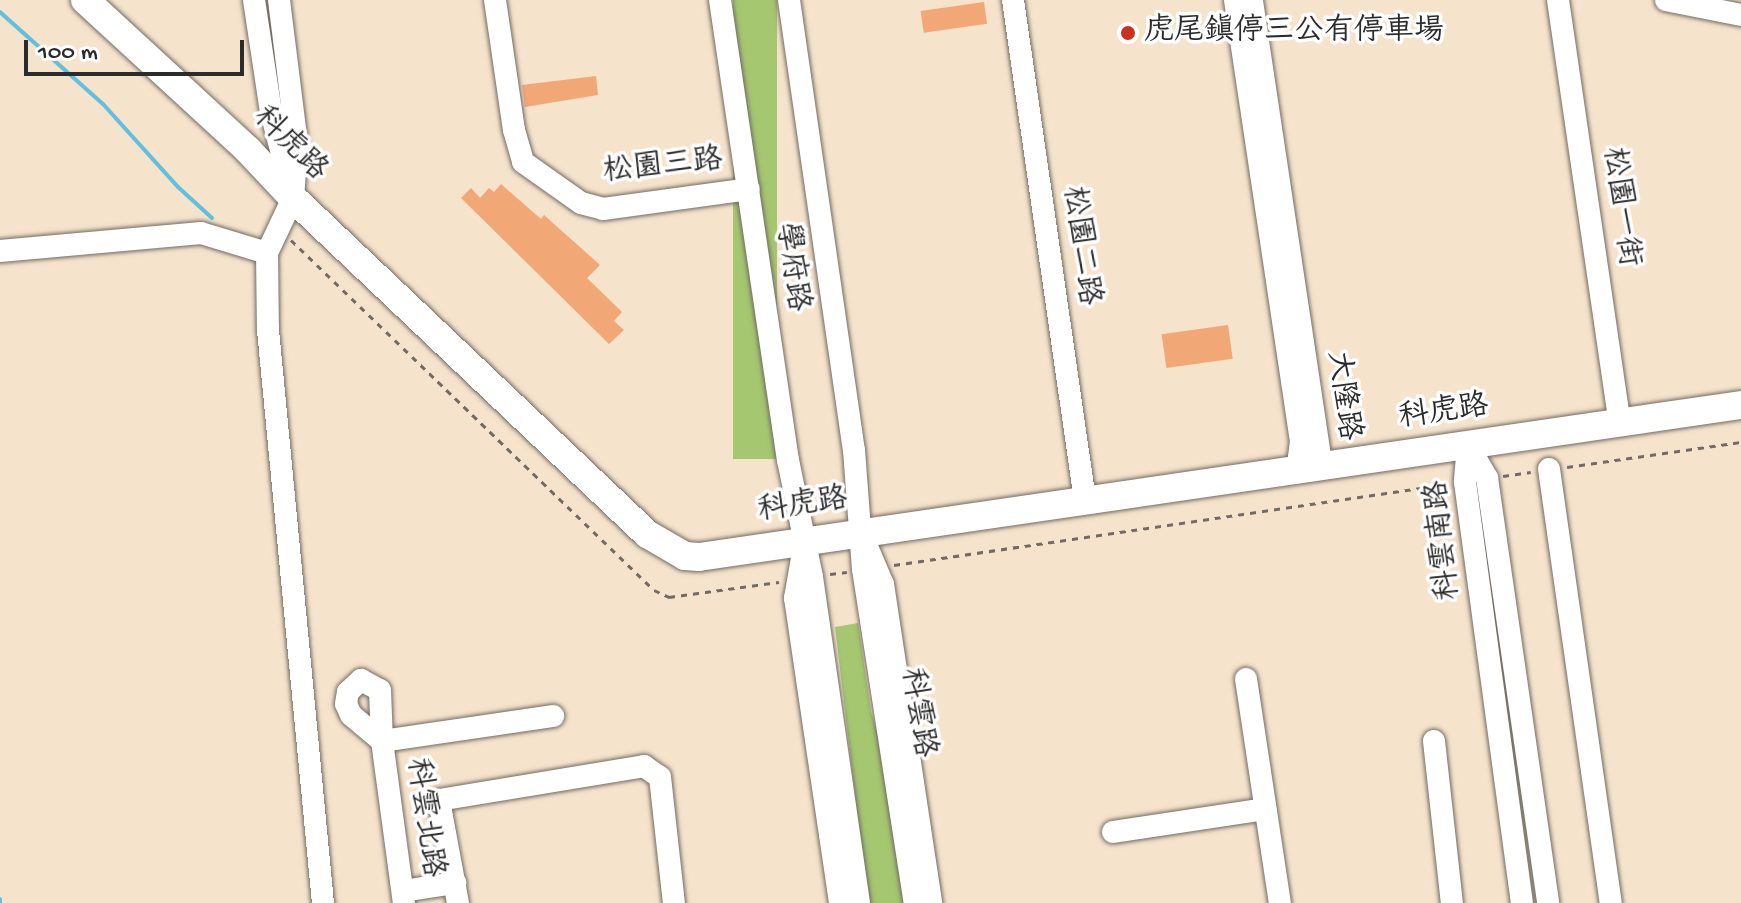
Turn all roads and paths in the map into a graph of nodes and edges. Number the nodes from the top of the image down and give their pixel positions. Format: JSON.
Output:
{"nodes":[{"id":1,"x":85,"y":0,"type":"edge"},
{"id":2,"x":254,"y":0,"type":"edge"},
{"id":3,"x":279,"y":0,"type":"edge"},
{"id":4,"x":495,"y":0,"type":"edge"},
{"id":5,"x":720,"y":0,"type":"edge"},
{"id":6,"x":789,"y":0,"type":"edge"},
{"id":7,"x":1013,"y":0,"type":"edge"},
{"id":8,"x":1235,"y":0,"type":"edge"},
{"id":9,"x":1252,"y":0,"type":"edge"},
{"id":10,"x":1558,"y":0,"type":"edge"},
{"id":11,"x":1666,"y":0,"type":"edge"},
{"id":12,"x":1741,"y":15,"type":"edge"},
{"id":13,"x":749,"y":189,"type":"junction"},
{"id":14,"x":293,"y":198,"type":"junction"},
{"id":15,"x":279,"y":229,"type":"junction"},
{"id":16,"x":0,"y":251,"type":"edge"},
{"id":17,"x":267,"y":253,"type":"junction"},
{"id":18,"x":1741,"y":405,"type":"edge"},
{"id":19,"x":1620,"y":423,"type":"junction"},
{"id":20,"x":1741,"y":442,"type":"edge"},
{"id":21,"x":1468,"y":445,"type":"junction"},
{"id":22,"x":1316,"y":467,"type":"junction"},
{"id":23,"x":1549,"y":469,"type":"junction"},
{"id":24,"x":1476,"y":480,"type":"junction"},
{"id":25,"x":1085,"y":500,"type":"junction"},
{"id":26,"x":862,"y":533,"type":"junction"},
{"id":27,"x":804,"y":541,"type":"junction"},
{"id":28,"x":868,"y":569,"type":"junction"},
{"id":29,"x":806,"y":578,"type":"junction"},
{"id":30,"x":1246,"y":679,"type":"dead end"},
{"id":31,"x":553,"y":716,"type":"dead end"},
{"id":32,"x":1434,"y":741,"type":"dead end"},
{"id":33,"x":1265,"y":809,"type":"junction"},
{"id":34,"x":1113,"y":832,"type":"dead end"},
{"id":35,"x":456,"y":893,"type":"edge"},
{"id":36,"x":404,"y":897,"type":"edge"},
{"id":37,"x":323,"y":903,"type":"edge"},
{"id":38,"x":674,"y":903,"type":"edge"},
{"id":39,"x":840,"y":903,"type":"edge"},
{"id":40,"x":859,"y":903,"type":"edge"},
{"id":41,"x":915,"y":903,"type":"edge"},
{"id":42,"x":931,"y":903,"type":"edge"},
{"id":43,"x":1280,"y":903,"type":"edge"},
{"id":44,"x":1452,"y":903,"type":"edge"},
{"id":45,"x":1522,"y":903,"type":"edge"},
{"id":46,"x":1548,"y":903,"type":"edge"},
{"id":47,"x":1611,"y":903,"type":"edge"}],
"edges":[{"from":1,"to":14,"type":"main road","name":"科虎路"},
{"from":2,"to":14,"type":"street"},
{"from":3,"to":14,"type":"street"},
{"from":4,"to":13,"type":"street","name":"松園三路"},
{"from":5,"to":13,"type":"street","name":"學府路"},
{"from":6,"to":26,"type":"street","name":"學府路"},
{"from":7,"to":25,"type":"street","name":"松園二路"},
{"from":8,"to":22,"type":"street","name":"大隆路"},
{"from":9,"to":22,"type":"street","name":"大隆路"},
{"from":10,"to":19,"type":"street","name":"松園一街"},
{"from":11,"to":12,"type":"street"},
{"from":13,"to":27,"type":"street","name":"學府路"},
{"from":14,"to":15,"type":"street"},
{"from":14,"to":27,"type":"main road","name":"科虎路"},
{"from":15,"to":17,"type":"street"},
{"from":15,"to":29,"type":"path"},
{"from":16,"to":17,"type":"street"},
{"from":17,"to":37,"type":"street"},
{"from":18,"to":19,"type":"main road","name":"科虎路"},
{"from":19,"to":21,"type":"main road","name":"科虎路"},
{"from":20,"to":23,"type":"path"},
{"from":21,"to":22,"type":"main road","name":"科虎路"},
{"from":21,"to":24,"type":"street","name":"科雲南路"},
{"from":22,"to":25,"type":"main road","name":"科虎路"},
{"from":23,"to":24,"type":"path"},
{"from":23,"to":47,"type":"street"},
{"from":24,"to":28,"type":"path"},
{"from":24,"to":45,"type":"street","name":"科雲南路"},
{"from":24,"to":46,"type":"street","name":"科雲南路"},
{"from":25,"to":26,"type":"main road","name":"科虎路"},
{"from":26,"to":27,"type":"main road","name":"科虎路"},
{"from":26,"to":28,"type":"street","name":"科雲路"},
{"from":27,"to":29,"type":"street"},
{"from":28,"to":29,"type":"path"},
{"from":28,"to":41,"type":"street","name":"科雲路"},
{"from":28,"to":42,"type":"street"},
{"from":29,"to":39,"type":"street"},
{"from":29,"to":40,"type":"street"},
{"from":30,"to":33,"type":"street"},
{"from":31,"to":36,"type":"street","name":"科雲北路"},
{"from":32,"to":44,"type":"street"},
{"from":33,"to":34,"type":"street"},
{"from":33,"to":43,"type":"street"},
{"from":35,"to":36,"type":"street"},
{"from":35,"to":38,"type":"street"}]}
